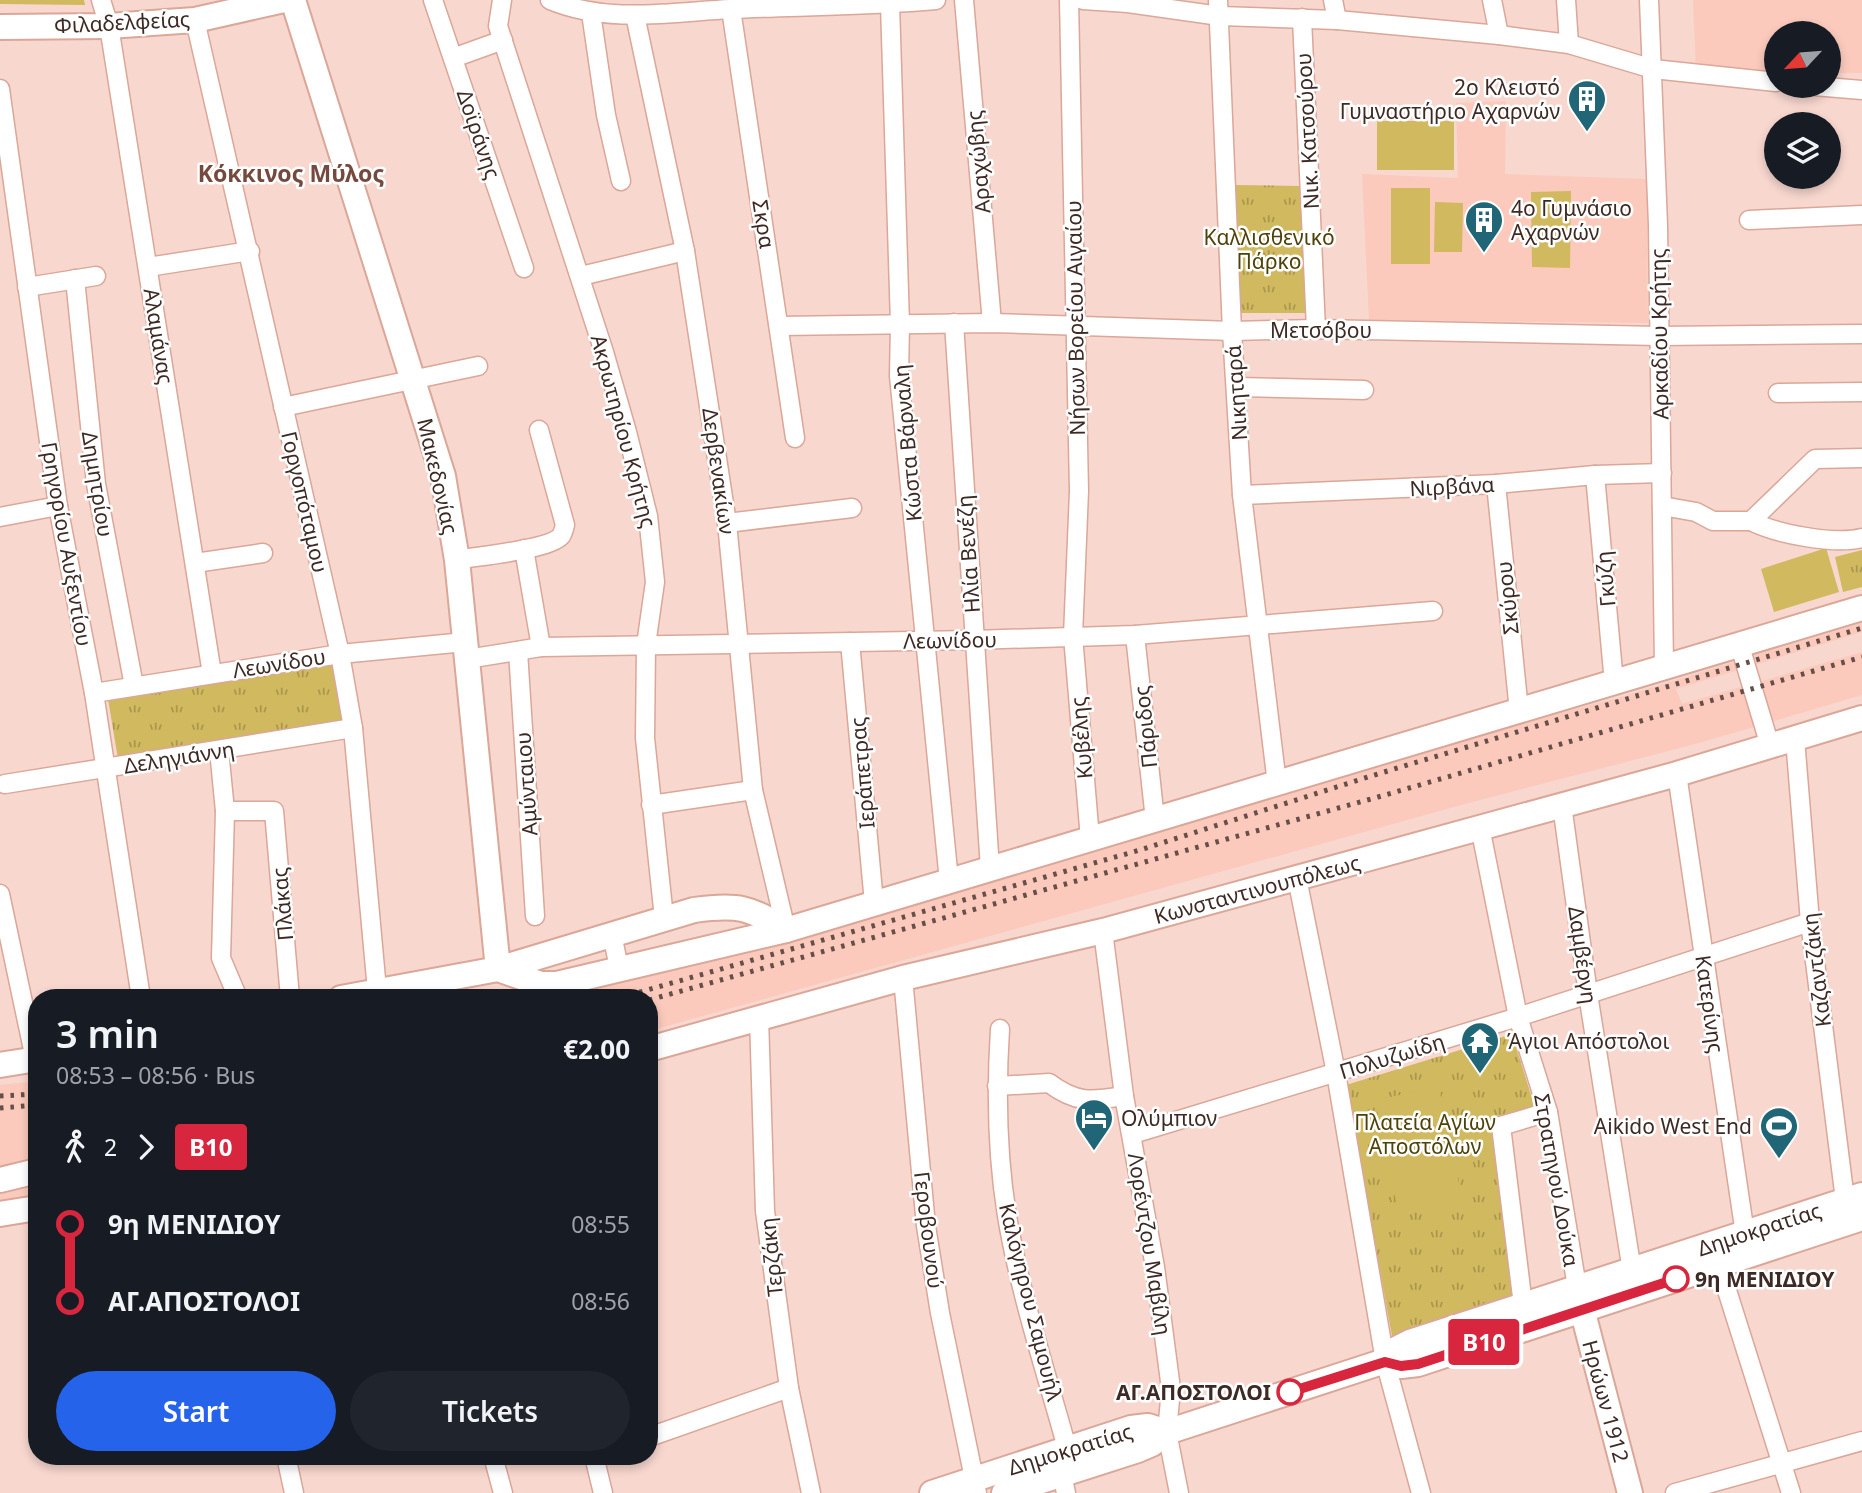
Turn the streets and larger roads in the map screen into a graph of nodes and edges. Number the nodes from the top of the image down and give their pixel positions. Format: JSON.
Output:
{"nodes":[{"id":1,"x":101,"y":0,"type":"edge"},
{"id":2,"x":285,"y":0,"type":"edge"},
{"id":3,"x":293,"y":0,"type":"edge"},
{"id":4,"x":433,"y":0,"type":"edge"},
{"id":5,"x":502,"y":0,"type":"edge"},
{"id":6,"x":551,"y":0,"type":"edge"},
{"id":7,"x":936,"y":0,"type":"edge"},
{"id":8,"x":964,"y":0,"type":"edge"},
{"id":9,"x":1069,"y":0,"type":"edge"},
{"id":10,"x":1083,"y":0,"type":"edge"},
{"id":11,"x":1333,"y":0,"type":"edge"},
{"id":12,"x":1492,"y":0,"type":"edge"},
{"id":13,"x":1566,"y":0,"type":"edge"},
{"id":14,"x":1649,"y":0,"type":"edge"},
{"id":15,"x":1128,"y":2,"type":"edge"},
{"id":16,"x":890,"y":4,"type":"junction"},
{"id":17,"x":223,"y":6,"type":"edge"},
{"id":18,"x":1219,"y":8,"type":"edge"},
{"id":19,"x":732,"y":9,"type":"junction"},
{"id":20,"x":591,"y":13,"type":"junction"},
{"id":21,"x":635,"y":15,"type":"junction"},
{"id":22,"x":1302,"y":18,"type":"junction"},
{"id":23,"x":195,"y":20,"type":"junction"},
{"id":24,"x":1337,"y":20,"type":"junction"},
{"id":25,"x":109,"y":26,"type":"junction"},
{"id":26,"x":0,"y":27,"type":"edge"},
{"id":27,"x":1499,"y":35,"type":"junction"},
{"id":28,"x":503,"y":40,"type":"junction"},
{"id":29,"x":1569,"y":44,"type":"junction"},
{"id":30,"x":453,"y":58,"type":"junction"},
{"id":31,"x":1653,"y":69,"type":"junction"},
{"id":32,"x":1764,"y":81,"type":"edge"},
{"id":33,"x":1841,"y":88,"type":"edge"},
{"id":34,"x":0,"y":89,"type":"edge"},
{"id":35,"x":1862,"y":90,"type":"edge"},
{"id":36,"x":621,"y":181,"type":"dead end"},
{"id":37,"x":1862,"y":215,"type":"edge"},
{"id":38,"x":1749,"y":220,"type":"dead end"},
{"id":39,"x":250,"y":251,"type":"junction"},
{"id":40,"x":685,"y":251,"type":"junction"},
{"id":41,"x":148,"y":267,"type":"junction"},
{"id":42,"x":524,"y":268,"type":"dead end"},
{"id":43,"x":96,"y":276,"type":"dead end"},
{"id":44,"x":581,"y":276,"type":"junction"},
{"id":45,"x":75,"y":279,"type":"junction"},
{"id":46,"x":27,"y":287,"type":"junction"},
{"id":47,"x":954,"y":323,"type":"junction"},
{"id":48,"x":992,"y":323,"type":"junction"},
{"id":49,"x":900,"y":324,"type":"junction"},
{"id":50,"x":1075,"y":325,"type":"junction"},
{"id":51,"x":780,"y":326,"type":"junction"},
{"id":52,"x":1316,"y":329,"type":"junction"},
{"id":53,"x":1232,"y":331,"type":"junction"},
{"id":54,"x":1862,"y":334,"type":"edge"},
{"id":55,"x":1659,"y":336,"type":"junction"},
{"id":56,"x":478,"y":366,"type":"dead end"},
{"id":57,"x":413,"y":380,"type":"junction"},
{"id":58,"x":1237,"y":387,"type":"junction"},
{"id":59,"x":1364,"y":390,"type":"dead end"},
{"id":60,"x":1862,"y":392,"type":"edge"},
{"id":61,"x":1778,"y":393,"type":"dead end"},
{"id":62,"x":283,"y":407,"type":"junction"},
{"id":63,"x":539,"y":430,"type":"dead end"},
{"id":64,"x":795,"y":438,"type":"dead end"},
{"id":65,"x":1862,"y":458,"type":"edge"},
{"id":66,"x":1662,"y":473,"type":"junction"},
{"id":67,"x":1595,"y":475,"type":"junction"},
{"id":68,"x":1496,"y":484,"type":"junction"},
{"id":69,"x":1242,"y":495,"type":"junction"},
{"id":70,"x":58,"y":506,"type":"junction"},
{"id":71,"x":1662,"y":506,"type":"junction"},
{"id":72,"x":852,"y":508,"type":"dead end"},
{"id":73,"x":0,"y":517,"type":"edge"},
{"id":74,"x":1751,"y":522,"type":"junction"},
{"id":75,"x":727,"y":523,"type":"junction"},
{"id":76,"x":1862,"y":538,"type":"edge"},
{"id":77,"x":524,"y":550,"type":"junction"},
{"id":78,"x":263,"y":553,"type":"dead end"},
{"id":79,"x":457,"y":559,"type":"junction"},
{"id":80,"x":195,"y":563,"type":"junction"},
{"id":81,"x":1862,"y":608,"type":"edge"},
{"id":82,"x":1433,"y":611,"type":"dead end"},
{"id":83,"x":1258,"y":627,"type":"junction"},
{"id":84,"x":1135,"y":635,"type":"junction"},
{"id":85,"x":1073,"y":636,"type":"junction"},
{"id":86,"x":926,"y":640,"type":"junction"},
{"id":87,"x":973,"y":640,"type":"junction"},
{"id":88,"x":850,"y":642,"type":"junction"},
{"id":89,"x":1739,"y":643,"type":"junction"},
{"id":90,"x":646,"y":645,"type":"junction"},
{"id":91,"x":739,"y":645,"type":"junction"},
{"id":92,"x":541,"y":647,"type":"junction"},
{"id":93,"x":466,"y":651,"type":"junction"},
{"id":94,"x":518,"y":651,"type":"junction"},
{"id":95,"x":340,"y":654,"type":"junction"},
{"id":96,"x":1664,"y":668,"type":"junction"},
{"id":97,"x":212,"y":674,"type":"junction"},
{"id":98,"x":1614,"y":683,"type":"junction"},
{"id":99,"x":134,"y":687,"type":"junction"},
{"id":100,"x":94,"y":693,"type":"junction"},
{"id":101,"x":1519,"y":711,"type":"junction"},
{"id":102,"x":1862,"y":718,"type":"edge"},
{"id":103,"x":353,"y":728,"type":"junction"},
{"id":104,"x":1795,"y":739,"type":"junction"},
{"id":105,"x":1770,"y":746,"type":"junction"},
{"id":106,"x":219,"y":750,"type":"junction"},
{"id":107,"x":104,"y":769,"type":"junction"},
{"id":108,"x":1677,"y":774,"type":"junction"},
{"id":109,"x":1277,"y":783,"type":"junction"},
{"id":110,"x":5,"y":784,"type":"dead end"},
{"id":111,"x":753,"y":790,"type":"junction"},
{"id":112,"x":651,"y":804,"type":"junction"},
{"id":113,"x":1562,"y":805,"type":"junction"},
{"id":114,"x":225,"y":811,"type":"junction"},
{"id":115,"x":1155,"y":820,"type":"junction"},
{"id":116,"x":1480,"y":827,"type":"junction"},
{"id":117,"x":1090,"y":839,"type":"junction"},
{"id":118,"x":990,"y":869,"type":"junction"},
{"id":119,"x":1297,"y":878,"type":"junction"},
{"id":120,"x":948,"y":881,"type":"junction"},
{"id":121,"x":0,"y":894,"type":"edge"},
{"id":122,"x":874,"y":903,"type":"junction"},
{"id":123,"x":535,"y":916,"type":"dead end"},
{"id":124,"x":664,"y":918,"type":"junction"},
{"id":125,"x":1810,"y":922,"type":"junction"},
{"id":126,"x":786,"y":930,"type":"junction"},
{"id":127,"x":1102,"y":931,"type":"junction"},
{"id":128,"x":612,"y":934,"type":"junction"},
{"id":129,"x":1703,"y":957,"type":"junction"},
{"id":130,"x":619,"y":968,"type":"junction"},
{"id":131,"x":498,"y":970,"type":"junction"},
{"id":132,"x":904,"y":978,"type":"junction"},
{"id":133,"x":140,"y":989,"type":"edge"},
{"id":134,"x":234,"y":989,"type":"edge"},
{"id":135,"x":289,"y":989,"type":"edge"},
{"id":136,"x":377,"y":989,"type":"edge"},
{"id":137,"x":383,"y":989,"type":"edge"},
{"id":138,"x":463,"y":989,"type":"edge"},
{"id":139,"x":1588,"y":994,"type":"junction"},
{"id":140,"x":759,"y":1017,"type":"junction"},
{"id":141,"x":1518,"y":1017,"type":"junction"},
{"id":142,"x":28,"y":1022,"type":"edge"},
{"id":143,"x":1000,"y":1029,"type":"dead end"},
{"id":144,"x":658,"y":1046,"type":"edge"},
{"id":145,"x":28,"y":1060,"type":"edge"},
{"id":146,"x":0,"y":1065,"type":"edge"},
{"id":147,"x":1336,"y":1073,"type":"junction"},
{"id":148,"x":997,"y":1086,"type":"junction"},
{"id":149,"x":1124,"y":1096,"type":"junction"},
{"id":150,"x":1548,"y":1112,"type":"junction"},
{"id":151,"x":1133,"y":1134,"type":"junction"},
{"id":152,"x":28,"y":1173,"type":"edge"},
{"id":153,"x":0,"y":1180,"type":"edge"},
{"id":154,"x":1856,"y":1205,"type":"edge"},
{"id":155,"x":28,"y":1209,"type":"edge"},
{"id":156,"x":0,"y":1214,"type":"edge"},
{"id":157,"x":1745,"y":1234,"type":"junction"},
{"id":158,"x":1719,"y":1265,"type":"junction"},
{"id":159,"x":1632,"y":1271,"type":"junction"},
{"id":160,"x":1579,"y":1299,"type":"junction"},
{"id":161,"x":1523,"y":1306,"type":"junction"},
{"id":162,"x":1385,"y":1362,"type":"junction"},
{"id":163,"x":789,"y":1388,"type":"junction"},
{"id":164,"x":1167,"y":1432,"type":"junction"},
{"id":165,"x":658,"y":1434,"type":"edge"},
{"id":166,"x":1862,"y":1441,"type":"edge"},
{"id":167,"x":1067,"y":1448,"type":"junction"},
{"id":168,"x":1782,"y":1464,"type":"junction"},
{"id":169,"x":288,"y":1465,"type":"edge"},
{"id":170,"x":494,"y":1465,"type":"edge"},
{"id":171,"x":597,"y":1465,"type":"edge"},
{"id":172,"x":1064,"y":1483,"type":"edge"},
{"id":173,"x":975,"y":1486,"type":"edge"},
{"id":174,"x":1718,"y":1488,"type":"edge"},
{"id":175,"x":499,"y":1492,"type":"edge"},
{"id":176,"x":293,"y":1493,"type":"edge"},
{"id":177,"x":603,"y":1493,"type":"edge"},
{"id":178,"x":811,"y":1493,"type":"edge"},
{"id":179,"x":932,"y":1493,"type":"edge"},
{"id":180,"x":1004,"y":1493,"type":"edge"},
{"id":181,"x":1179,"y":1493,"type":"edge"},
{"id":182,"x":1421,"y":1493,"type":"edge"},
{"id":183,"x":1630,"y":1493,"type":"edge"},
{"id":184,"x":1675,"y":1493,"type":"edge"},
{"id":185,"x":1791,"y":1493,"type":"edge"}],
"edges":[{"from":1,"to":25,"type":"street","name":"Αλαμάνας"},
{"from":2,"to":17,"type":"street","name":"Φιλαδελφείας"},
{"from":3,"to":57,"type":"street","name":"Μακεδονίας"},
{"from":4,"to":30,"type":"street","name":"Δοϊράνης"},
{"from":5,"to":28,"type":"street","name":"Ακρωτηρίου Κρήτης"},
{"from":6,"to":20,"type":"street"},
{"from":7,"to":16,"type":"street"},
{"from":8,"to":48,"type":"street","name":"Αραχώβης"},
{"from":9,"to":50,"type":"street","name":"Νήσων Βορείου Αιγαίου"},
{"from":10,"to":15,"type":"street"},
{"from":11,"to":24,"type":"street"},
{"from":12,"to":27,"type":"street"},
{"from":13,"to":29,"type":"street"},
{"from":14,"to":31,"type":"street","name":"Αρκαδίου Κρήτης"},
{"from":15,"to":18,"type":"street"},
{"from":16,"to":19,"type":"street"},
{"from":16,"to":49,"type":"street","name":"Κώστα Βάρναλη"},
{"from":17,"to":23,"type":"street","name":"Φιλαδελφείας"},
{"from":18,"to":22,"type":"street"},
{"from":18,"to":53,"type":"street","name":"Νικηταρά"},
{"from":19,"to":21,"type":"street"},
{"from":19,"to":51,"type":"street","name":"Σκρα"},
{"from":20,"to":21,"type":"street"},
{"from":20,"to":36,"type":"street"},
{"from":21,"to":40,"type":"street","name":"Δερβενακίων"},
{"from":22,"to":24,"type":"street"},
{"from":22,"to":52,"type":"street","name":"Νικ. Κατσούρου"},
{"from":23,"to":25,"type":"street","name":"Φιλαδελφείας"},
{"from":23,"to":39,"type":"street","name":"Γοργοπόταμου"},
{"from":24,"to":27,"type":"street"},
{"from":25,"to":26,"type":"street","name":"Φιλαδελφείας"},
{"from":25,"to":41,"type":"street","name":"Αλαμάνας"},
{"from":27,"to":29,"type":"street"},
{"from":28,"to":30,"type":"street"},
{"from":28,"to":44,"type":"street","name":"Ακρωτηρίου Κρήτης"},
{"from":29,"to":31,"type":"street"},
{"from":30,"to":42,"type":"street","name":"Δοϊράνης"},
{"from":31,"to":32,"type":"street"},
{"from":31,"to":55,"type":"street","name":"Αρκαδίου Κρήτης"},
{"from":33,"to":35,"type":"street"},
{"from":34,"to":46,"type":"street","name":"Γρηγορίου Αυξεντίου"},
{"from":37,"to":38,"type":"street"},
{"from":39,"to":41,"type":"street"},
{"from":39,"to":62,"type":"street","name":"Γοργοπόταμου"},
{"from":40,"to":44,"type":"street"},
{"from":40,"to":75,"type":"street","name":"Δερβενακίων"},
{"from":41,"to":80,"type":"street","name":"Αλαμάνας"},
{"from":43,"to":45,"type":"street"},
{"from":44,"to":90,"type":"street","name":"Ακρωτηρίου Κρήτης"},
{"from":45,"to":46,"type":"street"},
{"from":45,"to":99,"type":"street","name":"Δημητρίου"},
{"from":46,"to":70,"type":"street","name":"Γρηγορίου Αυξεντίου"},
{"from":47,"to":48,"type":"street","name":"Μετσόβου"},
{"from":47,"to":49,"type":"street","name":"Μετσόβου"},
{"from":47,"to":87,"type":"street","name":"Ηλία Βενέζη"},
{"from":48,"to":50,"type":"street","name":"Μετσόβου"},
{"from":49,"to":51,"type":"street","name":"Μετσόβου"},
{"from":49,"to":86,"type":"street","name":"Κώστα Βάρναλη"},
{"from":50,"to":53,"type":"street","name":"Μετσόβου"},
{"from":50,"to":85,"type":"street","name":"Νήσων Βορείου Αιγαίου"},
{"from":51,"to":64,"type":"street","name":"Σκρα"},
{"from":52,"to":53,"type":"street","name":"Μετσόβου"},
{"from":52,"to":55,"type":"street","name":"Μετσόβου"},
{"from":53,"to":58,"type":"street","name":"Νικηταρά"},
{"from":54,"to":55,"type":"street","name":"Μετσόβου"},
{"from":55,"to":66,"type":"street","name":"Αρκαδίου Κρήτης"},
{"from":56,"to":57,"type":"street"},
{"from":57,"to":62,"type":"street"},
{"from":57,"to":79,"type":"street","name":"Μακεδονίας"},
{"from":58,"to":59,"type":"street"},
{"from":58,"to":69,"type":"street","name":"Νικηταρά"},
{"from":60,"to":61,"type":"street"},
{"from":62,"to":95,"type":"street","name":"Γοργοπόταμου"},
{"from":63,"to":77,"type":"street"},
{"from":65,"to":74,"type":"street"},
{"from":66,"to":67,"type":"street","name":"Νιρβάνα"},
{"from":66,"to":71,"type":"street","name":"Αρκαδίου Κρήτης"},
{"from":67,"to":68,"type":"street","name":"Νιρβάνα"},
{"from":67,"to":98,"type":"street","name":"Γκύζη"},
{"from":68,"to":69,"type":"street","name":"Νιρβάνα"},
{"from":68,"to":101,"type":"street","name":"Σκύρου"},
{"from":69,"to":83,"type":"street","name":"Νικηταρά"},
{"from":70,"to":73,"type":"street"},
{"from":70,"to":100,"type":"street","name":"Γρηγορίου Αυξεντίου"},
{"from":71,"to":74,"type":"street"},
{"from":71,"to":96,"type":"street","name":"Αρκαδίου Κρήτης"},
{"from":72,"to":75,"type":"street"},
{"from":74,"to":76,"type":"street"},
{"from":75,"to":91,"type":"street","name":"Δερβενακίων"},
{"from":77,"to":79,"type":"street"},
{"from":77,"to":92,"type":"street"},
{"from":78,"to":80,"type":"street"},
{"from":79,"to":93,"type":"street","name":"Μακεδονίας"},
{"from":80,"to":97,"type":"street","name":"Αλαμάνας"},
{"from":81,"to":89,"type":"street"},
{"from":82,"to":83,"type":"street","name":"Λεωνίδου"},
{"from":83,"to":84,"type":"street","name":"Λεωνίδου"},
{"from":83,"to":109,"type":"street","name":"Νικηταρά"},
{"from":84,"to":85,"type":"street","name":"Λεωνίδου"},
{"from":84,"to":115,"type":"street","name":"Πάριδος"},
{"from":85,"to":87,"type":"street","name":"Λεωνίδου"},
{"from":85,"to":117,"type":"street","name":"Κυβέλης"},
{"from":86,"to":87,"type":"street","name":"Λεωνίδου"},
{"from":86,"to":88,"type":"street","name":"Λεωνίδου"},
{"from":86,"to":120,"type":"street","name":"Κώστα Βάρναλη"},
{"from":87,"to":118,"type":"street","name":"Ηλία Βενέζη"},
{"from":88,"to":91,"type":"street","name":"Λεωνίδου"},
{"from":88,"to":122,"type":"street","name":"Ιεράπετρας"},
{"from":89,"to":96,"type":"street"},
{"from":89,"to":105,"type":"street"},
{"from":90,"to":91,"type":"street","name":"Λεωνίδου"},
{"from":90,"to":92,"type":"street","name":"Λεωνίδου"},
{"from":90,"to":112,"type":"street","name":"Ακρωτηρίου Κρήτης"},
{"from":91,"to":111,"type":"street","name":"Δερβενακίων"},
{"from":92,"to":94,"type":"street","name":"Λεωνίδου"},
{"from":93,"to":94,"type":"street","name":"Λεωνίδου"},
{"from":93,"to":95,"type":"street","name":"Λεωνίδου"},
{"from":93,"to":131,"type":"street","name":"Μακεδονίας"},
{"from":94,"to":123,"type":"street","name":"Αμύνταιου"},
{"from":95,"to":97,"type":"street","name":"Λεωνίδου"},
{"from":95,"to":103,"type":"street","name":"Γοργοπόταμου"},
{"from":96,"to":98,"type":"street"},
{"from":97,"to":99,"type":"street","name":"Λεωνίδου"},
{"from":98,"to":101,"type":"street"},
{"from":99,"to":100,"type":"street","name":"Λεωνίδου"},
{"from":100,"to":107,"type":"street","name":"Γρηγορίου Αυξεντίου"},
{"from":101,"to":109,"type":"street"},
{"from":102,"to":104,"type":"street","name":"Κωνσταντινουπόλεως"},
{"from":103,"to":106,"type":"street","name":"Δεληγιάννη"},
{"from":103,"to":136,"type":"street","name":"Γοργοπόταμου"},
{"from":104,"to":105,"type":"street","name":"Κωνσταντινουπόλεως"},
{"from":104,"to":125,"type":"street","name":"Καζαντζάκη"},
{"from":105,"to":108,"type":"street","name":"Κωνσταντινουπόλεως"},
{"from":106,"to":107,"type":"street","name":"Δεληγιάννη"},
{"from":106,"to":114,"type":"street"},
{"from":107,"to":110,"type":"street","name":"Δεληγιάννη"},
{"from":107,"to":133,"type":"street","name":"Γρηγορίου Αυξεντίου"},
{"from":108,"to":113,"type":"street","name":"Κωνσταντινουπόλεως"},
{"from":108,"to":129,"type":"street","name":"Κατερίνης"},
{"from":109,"to":115,"type":"street"},
{"from":111,"to":112,"type":"street"},
{"from":111,"to":126,"type":"street","name":"Δερβενακίων"},
{"from":112,"to":124,"type":"street","name":"Ακρωτηρίου Κρήτης"},
{"from":113,"to":116,"type":"street","name":"Κωνσταντινουπόλεως"},
{"from":113,"to":139,"type":"street","name":"Δαμβέργη"},
{"from":114,"to":134,"type":"street"},
{"from":114,"to":135,"type":"street","name":"Πλάκας"},
{"from":115,"to":117,"type":"street"},
{"from":116,"to":119,"type":"street","name":"Κωνσταντινουπόλεως"},
{"from":116,"to":141,"type":"street","name":"Στρατηγού Δούκα"},
{"from":117,"to":118,"type":"street"},
{"from":118,"to":120,"type":"street"},
{"from":119,"to":127,"type":"street","name":"Κωνσταντινουπόλεως"},
{"from":119,"to":147,"type":"street"},
{"from":120,"to":122,"type":"street"},
{"from":121,"to":142,"type":"street"},
{"from":122,"to":126,"type":"street"},
{"from":124,"to":126,"type":"street"},
{"from":124,"to":128,"type":"street"},
{"from":125,"to":129,"type":"street","name":"Πολυζωίδη"},
{"from":125,"to":154,"type":"street","name":"Καζαντζάκη"},
{"from":126,"to":130,"type":"street"},
{"from":127,"to":132,"type":"street","name":"Κωνσταντινουπόλεως"},
{"from":127,"to":149,"type":"street","name":"Λορέντζου Μαβίλη"},
{"from":128,"to":130,"type":"street"},
{"from":128,"to":131,"type":"street"},
{"from":129,"to":139,"type":"street","name":"Πολυζωίδη"},
{"from":129,"to":157,"type":"street","name":"Κατερίνης"},
{"from":130,"to":131,"type":"street"},
{"from":131,"to":137,"type":"street"},
{"from":131,"to":138,"type":"street"},
{"from":132,"to":140,"type":"street","name":"Κωνσταντινουπόλεως"},
{"from":132,"to":173,"type":"street","name":"Γεροβουνού"},
{"from":139,"to":141,"type":"street","name":"Πολυζωίδη"},
{"from":139,"to":159,"type":"street","name":"Δαμβέργη"},
{"from":140,"to":144,"type":"street","name":"Κωνσταντινουπόλεως"},
{"from":140,"to":163,"type":"street","name":"Τερζάκη"},
{"from":141,"to":147,"type":"street","name":"Πολυζωίδη"},
{"from":141,"to":150,"type":"street","name":"Στρατηγού Δούκα"},
{"from":143,"to":148,"type":"street","name":"Καλόγηρου Σαμουήλ"},
{"from":145,"to":146,"type":"street"},
{"from":147,"to":151,"type":"street","name":"Πολυζωίδη"},
{"from":147,"to":162,"type":"street"},
{"from":148,"to":149,"type":"street"},
{"from":148,"to":167,"type":"street","name":"Καλόγηρου Σαμουήλ"},
{"from":149,"to":151,"type":"street","name":"Λορέντζου Μαβίλη"},
{"from":150,"to":160,"type":"street","name":"Στρατηγού Δούκα"},
{"from":150,"to":161,"type":"street"},
{"from":151,"to":164,"type":"street","name":"Λορέντζου Μαβίλη"},
{"from":152,"to":153,"type":"street"},
{"from":154,"to":157,"type":"street","name":"Δημοκρατίας"},
{"from":154,"to":158,"type":"street","name":"Δημοκρατίας"},
{"from":155,"to":156,"type":"street"},
{"from":157,"to":159,"type":"street","name":"Δημοκρατίας"},
{"from":158,"to":160,"type":"street","name":"Δημοκρατίας"},
{"from":158,"to":168,"type":"street"},
{"from":159,"to":160,"type":"street","name":"Δημοκρατίας"},
{"from":160,"to":161,"type":"street","name":"Δημοκρατίας"},
{"from":160,"to":162,"type":"street","name":"Δημοκρατίας"},
{"from":160,"to":183,"type":"street","name":"Ηρώων 1912"},
{"from":161,"to":162,"type":"street","name":"Δημοκρατίας"},
{"from":162,"to":164,"type":"street","name":"Δημοκρατίας"},
{"from":162,"to":182,"type":"street"},
{"from":163,"to":165,"type":"street"},
{"from":163,"to":178,"type":"street","name":"Τερζάκη"},
{"from":164,"to":167,"type":"street","name":"Δημοκρατίας"},
{"from":164,"to":172,"type":"street","name":"Δημοκρατίας"},
{"from":164,"to":181,"type":"street","name":"Λορέντζου Μαβίλη"},
{"from":166,"to":168,"type":"street"},
{"from":167,"to":173,"type":"street","name":"Δημοκρατίας"},
{"from":168,"to":174,"type":"street"},
{"from":168,"to":185,"type":"street"},
{"from":169,"to":176,"type":"street"},
{"from":170,"to":175,"type":"street"},
{"from":171,"to":177,"type":"street"},
{"from":172,"to":180,"type":"street","name":"Δημοκρατίας"},
{"from":173,"to":179,"type":"street","name":"Δημοκρατίας"},
{"from":174,"to":184,"type":"street"}]}
